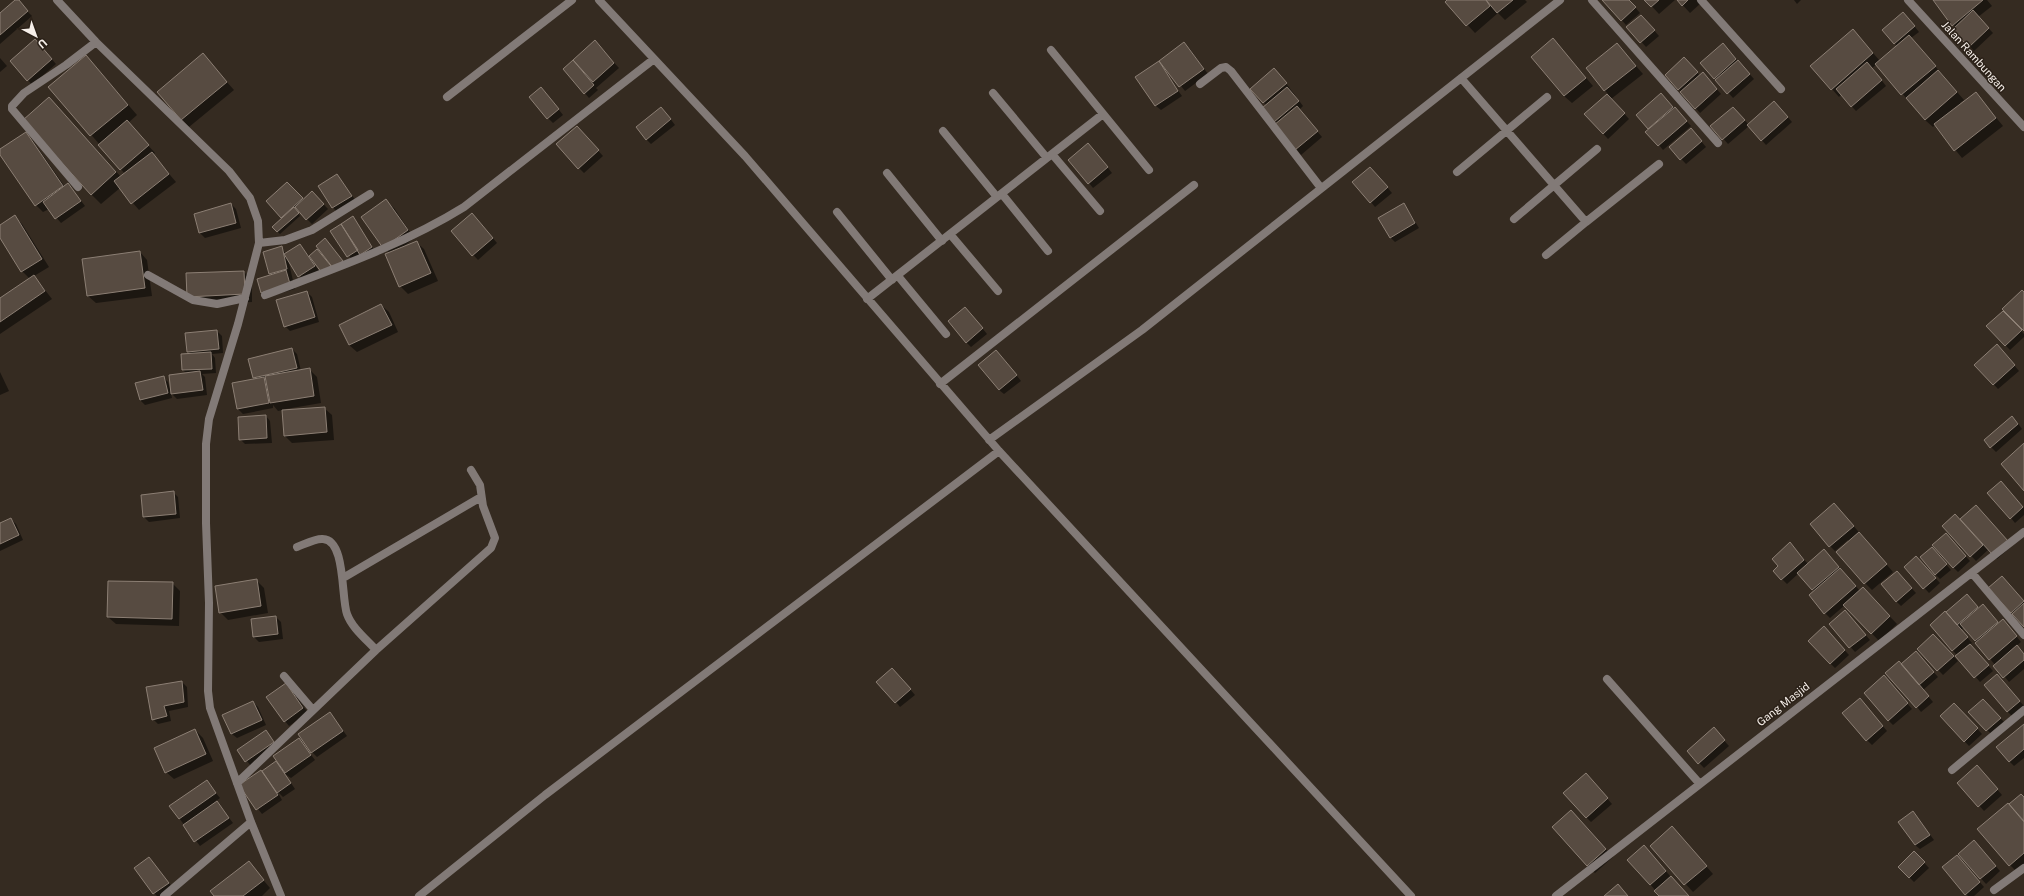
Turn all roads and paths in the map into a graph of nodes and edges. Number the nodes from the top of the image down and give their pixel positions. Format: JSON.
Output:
{"nodes":[{"id":1,"x":57,"y":0,"type":"edge"},
{"id":2,"x":572,"y":0,"type":"edge"},
{"id":3,"x":599,"y":0,"type":"edge"},
{"id":4,"x":1560,"y":0,"type":"edge"},
{"id":5,"x":1592,"y":0,"type":"edge"},
{"id":6,"x":1701,"y":0,"type":"edge"},
{"id":7,"x":1908,"y":0,"type":"edge"},
{"id":8,"x":96,"y":42,"type":"junction"},
{"id":9,"x":1051,"y":50,"type":"dead end"},
{"id":10,"x":654,"y":59,"type":"junction"},
{"id":11,"x":1461,"y":78,"type":"junction"},
{"id":12,"x":1200,"y":84,"type":"dead end"},
{"id":13,"x":1781,"y":89,"type":"dead end"},
{"id":14,"x":993,"y":92,"type":"dead end"},
{"id":15,"x":447,"y":97,"type":"dead end"},
{"id":16,"x":1547,"y":97,"type":"dead end"},
{"id":17,"x":1103,"y":114,"type":"junction"},
{"id":18,"x":2024,"y":127,"type":"edge"},
{"id":19,"x":943,"y":131,"type":"dead end"},
{"id":20,"x":1507,"y":131,"type":"junction"},
{"id":21,"x":1718,"y":143,"type":"dead end"},
{"id":22,"x":1597,"y":149,"type":"dead end"},
{"id":23,"x":1050,"y":156,"type":"junction"},
{"id":24,"x":1659,"y":164,"type":"dead end"},
{"id":25,"x":1149,"y":170,"type":"dead end"},
{"id":26,"x":1457,"y":172,"type":"dead end"},
{"id":27,"x":887,"y":173,"type":"dead end"},
{"id":28,"x":1194,"y":185,"type":"dead end"},
{"id":29,"x":1554,"y":186,"type":"junction"},
{"id":30,"x":78,"y":187,"type":"dead end"},
{"id":31,"x":1320,"y":188,"type":"junction"},
{"id":32,"x":370,"y":194,"type":"dead end"},
{"id":33,"x":1000,"y":195,"type":"junction"},
{"id":34,"x":1100,"y":211,"type":"dead end"},
{"id":35,"x":837,"y":212,"type":"dead end"},
{"id":36,"x":1514,"y":219,"type":"dead end"},
{"id":37,"x":1586,"y":222,"type":"junction"},
{"id":38,"x":950,"y":234,"type":"junction"},
{"id":39,"x":942,"y":241,"type":"junction"},
{"id":40,"x":259,"y":243,"type":"junction"},
{"id":41,"x":1048,"y":251,"type":"dead end"},
{"id":42,"x":1546,"y":255,"type":"dead end"},
{"id":43,"x":148,"y":276,"type":"dead end"},
{"id":44,"x":895,"y":278,"type":"junction"},
{"id":45,"x":998,"y":291,"type":"dead end"},
{"id":46,"x":265,"y":295,"type":"dead end"},
{"id":47,"x":245,"y":298,"type":"junction"},
{"id":48,"x":867,"y":300,"type":"junction"},
{"id":49,"x":946,"y":334,"type":"dead end"},
{"id":50,"x":940,"y":384,"type":"junction"},
{"id":51,"x":989,"y":440,"type":"junction"},
{"id":52,"x":999,"y":451,"type":"junction"},
{"id":53,"x":471,"y":470,"type":"dead end"},
{"id":54,"x":481,"y":496,"type":"junction"},
{"id":55,"x":2024,"y":532,"type":"edge"},
{"id":56,"x":297,"y":547,"type":"dead end"},
{"id":57,"x":1972,"y":573,"type":"junction"},
{"id":58,"x":343,"y":578,"type":"junction"},
{"id":59,"x":2024,"y":635,"type":"edge"},
{"id":60,"x":376,"y":650,"type":"junction"},
{"id":61,"x":284,"y":676,"type":"dead end"},
{"id":62,"x":1607,"y":679,"type":"dead end"},
{"id":63,"x":313,"y":710,"type":"junction"},
{"id":64,"x":2024,"y":710,"type":"edge"},
{"id":65,"x":1952,"y":770,"type":"dead end"},
{"id":66,"x":237,"y":783,"type":"junction"},
{"id":67,"x":1699,"y":784,"type":"junction"},
{"id":68,"x":251,"y":822,"type":"junction"},
{"id":69,"x":2024,"y":868,"type":"edge"},
{"id":70,"x":1994,"y":890,"type":"dead end"},
{"id":71,"x":164,"y":896,"type":"edge"},
{"id":72,"x":281,"y":896,"type":"edge"},
{"id":73,"x":419,"y":896,"type":"edge"},
{"id":74,"x":1411,"y":896,"type":"edge"},
{"id":75,"x":1556,"y":896,"type":"edge"}],
"edges":[{"from":1,"to":8,"type":"street"},
{"from":2,"to":15,"type":"street"},
{"from":3,"to":10,"type":"street"},
{"from":4,"to":11,"type":"street"},
{"from":5,"to":21,"type":"street"},
{"from":6,"to":13,"type":"street"},
{"from":7,"to":18,"type":"street","name":"Jalan Rambungan"},
{"from":8,"to":30,"type":"street"},
{"from":8,"to":40,"type":"street"},
{"from":9,"to":17,"type":"street"},
{"from":10,"to":46,"type":"street"},
{"from":10,"to":48,"type":"street"},
{"from":11,"to":20,"type":"street"},
{"from":11,"to":31,"type":"street"},
{"from":12,"to":31,"type":"street"},
{"from":14,"to":23,"type":"street"},
{"from":16,"to":20,"type":"street"},
{"from":17,"to":23,"type":"street"},
{"from":17,"to":25,"type":"street"},
{"from":19,"to":33,"type":"street"},
{"from":20,"to":26,"type":"street"},
{"from":20,"to":29,"type":"street"},
{"from":22,"to":29,"type":"street"},
{"from":23,"to":33,"type":"street"},
{"from":23,"to":34,"type":"street"},
{"from":24,"to":37,"type":"street"},
{"from":27,"to":39,"type":"street"},
{"from":28,"to":50,"type":"street"},
{"from":29,"to":36,"type":"street"},
{"from":29,"to":37,"type":"street"},
{"from":31,"to":51,"type":"street"},
{"from":32,"to":40,"type":"street"},
{"from":33,"to":38,"type":"street"},
{"from":33,"to":41,"type":"street"},
{"from":35,"to":44,"type":"street"},
{"from":37,"to":42,"type":"street"},
{"from":38,"to":39,"type":"street"},
{"from":38,"to":45,"type":"street"},
{"from":39,"to":44,"type":"street"},
{"from":40,"to":47,"type":"street"},
{"from":43,"to":47,"type":"street"},
{"from":44,"to":48,"type":"street"},
{"from":44,"to":49,"type":"street"},
{"from":47,"to":66,"type":"street"},
{"from":48,"to":50,"type":"street"},
{"from":50,"to":51,"type":"street"},
{"from":51,"to":52,"type":"street"},
{"from":52,"to":73,"type":"street"},
{"from":52,"to":74,"type":"street"},
{"from":53,"to":54,"type":"street"},
{"from":54,"to":58,"type":"street"},
{"from":54,"to":60,"type":"street"},
{"from":55,"to":57,"type":"street","name":"Gang Masjid"},
{"from":56,"to":58,"type":"street"},
{"from":57,"to":59,"type":"street"},
{"from":57,"to":67,"type":"street","name":"Gang Masjid"},
{"from":58,"to":60,"type":"street"},
{"from":60,"to":63,"type":"street"},
{"from":61,"to":63,"type":"street"},
{"from":62,"to":67,"type":"street"},
{"from":63,"to":66,"type":"street"},
{"from":64,"to":65,"type":"street"},
{"from":66,"to":68,"type":"street"},
{"from":67,"to":75,"type":"street","name":"Gang Masjid"},
{"from":68,"to":71,"type":"street"},
{"from":68,"to":72,"type":"street"},
{"from":69,"to":70,"type":"street"}]}
